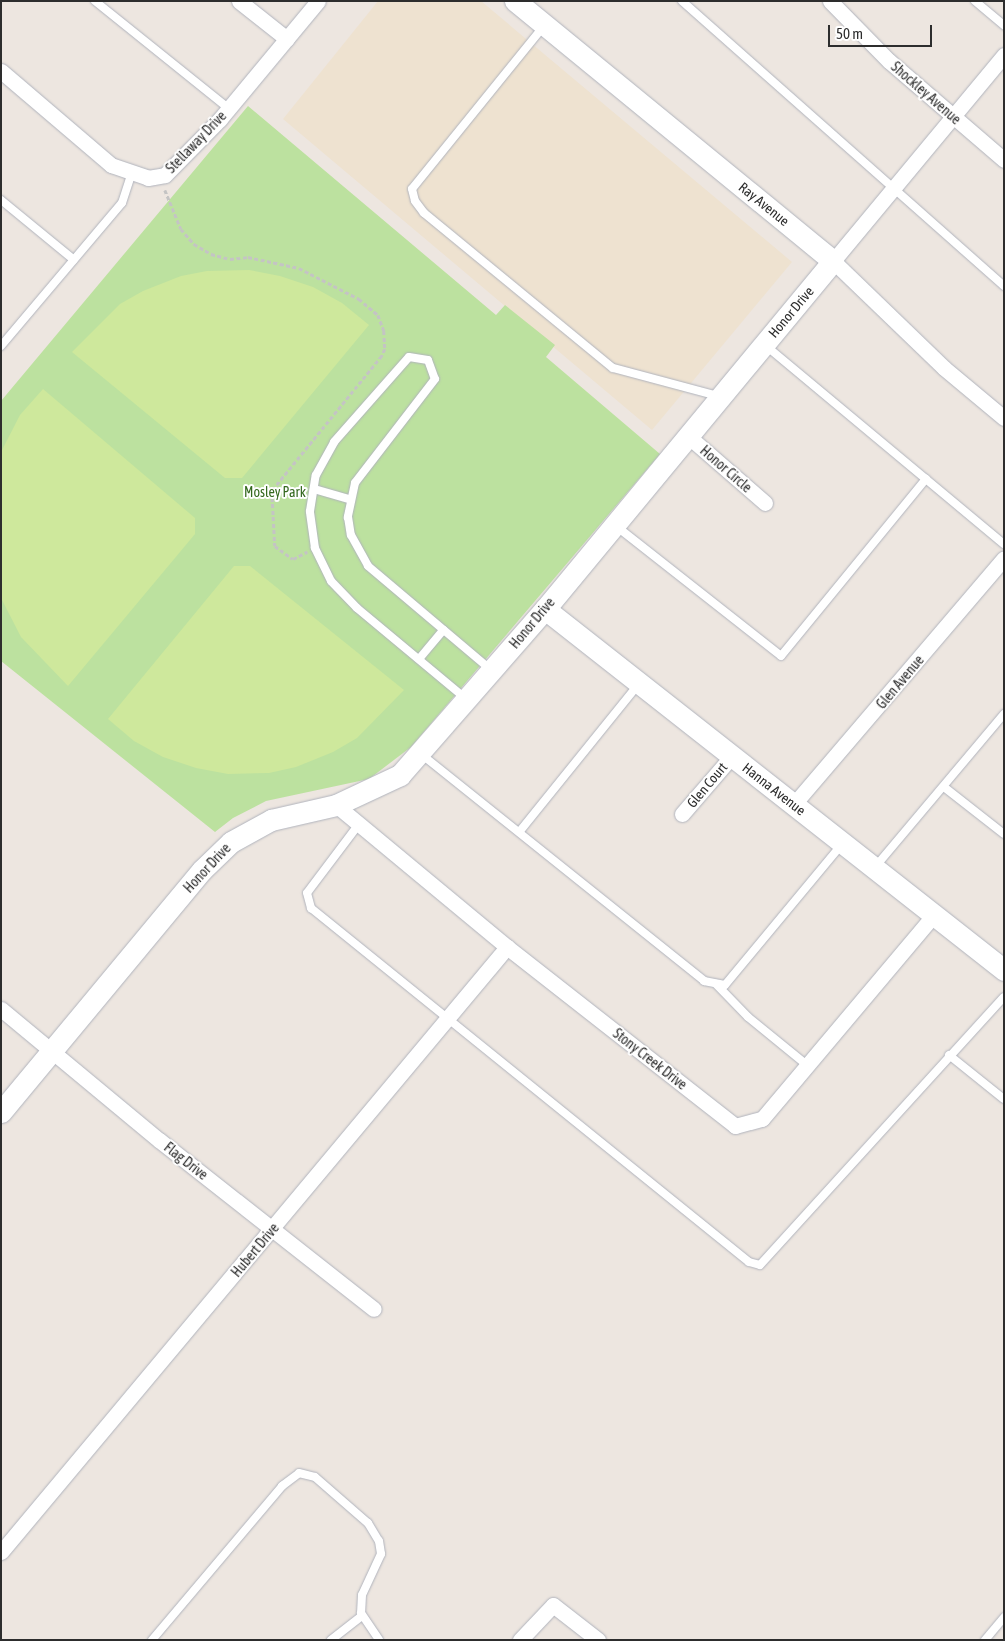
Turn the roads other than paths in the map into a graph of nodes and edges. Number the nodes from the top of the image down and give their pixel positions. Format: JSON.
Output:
{"nodes":[{"id":1,"x":95,"y":1,"type":"edge"},
{"id":2,"x":239,"y":1,"type":"edge"},
{"id":3,"x":318,"y":1,"type":"edge"},
{"id":4,"x":515,"y":1,"type":"edge"},
{"id":5,"x":682,"y":1,"type":"edge"},
{"id":6,"x":830,"y":1,"type":"edge"},
{"id":7,"x":975,"y":1,"type":"edge"},
{"id":8,"x":544,"y":25,"type":"junction"},
{"id":9,"x":1004,"y":25,"type":"edge"},
{"id":10,"x":287,"y":39,"type":"junction"},
{"id":11,"x":1004,"y":54,"type":"edge"},
{"id":12,"x":1,"y":71,"type":"edge"},
{"id":13,"x":228,"y":108,"type":"junction"},
{"id":14,"x":953,"y":117,"type":"junction"},
{"id":15,"x":1004,"y":160,"type":"edge"},
{"id":16,"x":132,"y":172,"type":"junction"},
{"id":17,"x":895,"y":187,"type":"junction"},
{"id":18,"x":1,"y":200,"type":"edge"},
{"id":19,"x":74,"y":260,"type":"junction"},
{"id":20,"x":833,"y":261,"type":"junction"},
{"id":21,"x":1004,"y":286,"type":"edge"},
{"id":22,"x":764,"y":344,"type":"junction"},
{"id":23,"x":1,"y":346,"type":"edge"},
{"id":24,"x":720,"y":396,"type":"junction"},
{"id":25,"x":1004,"y":418,"type":"edge"},
{"id":26,"x":688,"y":436,"type":"junction"},
{"id":27,"x":926,"y":479,"type":"junction"},
{"id":28,"x":314,"y":490,"type":"junction"},
{"id":29,"x":350,"y":500,"type":"junction"},
{"id":30,"x":765,"y":503,"type":"dead end"},
{"id":31,"x":614,"y":525,"type":"junction"},
{"id":32,"x":1004,"y":544,"type":"edge"},
{"id":33,"x":1004,"y":558,"type":"edge"},
{"id":34,"x":545,"y":609,"type":"junction"},
{"id":35,"x":443,"y":630,"type":"junction"},
{"id":36,"x":418,"y":659,"type":"junction"},
{"id":37,"x":492,"y":671,"type":"junction"},
{"id":38,"x":640,"y":683,"type":"junction"},
{"id":39,"x":467,"y":699,"type":"junction"},
{"id":40,"x":1004,"y":714,"type":"edge"},
{"id":41,"x":420,"y":753,"type":"junction"},
{"id":42,"x":732,"y":756,"type":"junction"},
{"id":43,"x":944,"y":787,"type":"junction"},
{"id":44,"x":794,"y":804,"type":"junction"},
{"id":45,"x":336,"y":806,"type":"junction"},
{"id":46,"x":682,"y":814,"type":"dead end"},
{"id":47,"x":359,"y":824,"type":"junction"},
{"id":48,"x":520,"y":831,"type":"junction"},
{"id":49,"x":1004,"y":834,"type":"edge"},
{"id":50,"x":842,"y":844,"type":"junction"},
{"id":51,"x":874,"y":868,"type":"junction"},
{"id":52,"x":934,"y":915,"type":"junction"},
{"id":53,"x":507,"y":946,"type":"junction"},
{"id":54,"x":1004,"y":970,"type":"edge"},
{"id":55,"x":716,"y":984,"type":"junction"},
{"id":56,"x":1004,"y":997,"type":"edge"},
{"id":57,"x":1,"y":1009,"type":"edge"},
{"id":58,"x":446,"y":1020,"type":"junction"},
{"id":59,"x":53,"y":1051,"type":"junction"},
{"id":60,"x":949,"y":1055,"type":"junction"},
{"id":61,"x":808,"y":1066,"type":"junction"},
{"id":62,"x":1004,"y":1099,"type":"edge"},
{"id":63,"x":1,"y":1112,"type":"edge"},
{"id":64,"x":272,"y":1229,"type":"junction"},
{"id":65,"x":374,"y":1309,"type":"dead end"},
{"id":66,"x":1,"y":1552,"type":"edge"},
{"id":67,"x":362,"y":1616,"type":"junction"},
{"id":68,"x":1004,"y":1617,"type":"edge"},
{"id":69,"x":152,"y":1640,"type":"edge"},
{"id":70,"x":331,"y":1640,"type":"edge"},
{"id":71,"x":379,"y":1640,"type":"edge"},
{"id":72,"x":520,"y":1640,"type":"edge"},
{"id":73,"x":598,"y":1640,"type":"edge"},
{"id":74,"x":985,"y":1640,"type":"edge"}],
"edges":[{"from":1,"to":13,"type":"lane"},
{"from":2,"to":10,"type":"street"},
{"from":3,"to":10,"type":"street","name":"Stellaway Drive"},
{"from":4,"to":8,"type":"street","name":"Ray Avenue"},
{"from":5,"to":17,"type":"lane"},
{"from":6,"to":14,"type":"street","name":"Shockley Avenue"},
{"from":7,"to":9,"type":"lane"},
{"from":8,"to":20,"type":"street","name":"Ray Avenue"},
{"from":8,"to":24,"type":"lane"},
{"from":10,"to":13,"type":"street","name":"Stellaway Drive"},
{"from":11,"to":14,"type":"street","name":"Honor Drive"},
{"from":12,"to":16,"type":"street","name":"Stellaway Drive"},
{"from":13,"to":16,"type":"street","name":"Stellaway Drive"},
{"from":14,"to":15,"type":"street","name":"Shockley Avenue"},
{"from":14,"to":17,"type":"street","name":"Honor Drive"},
{"from":16,"to":19,"type":"lane"},
{"from":17,"to":20,"type":"street","name":"Honor Drive"},
{"from":17,"to":21,"type":"lane"},
{"from":18,"to":19,"type":"lane"},
{"from":19,"to":23,"type":"lane"},
{"from":20,"to":22,"type":"street","name":"Honor Drive"},
{"from":20,"to":25,"type":"street","name":"Ray Avenue"},
{"from":22,"to":24,"type":"street","name":"Honor Drive"},
{"from":22,"to":27,"type":"lane"},
{"from":24,"to":26,"type":"street","name":"Honor Drive"},
{"from":26,"to":30,"type":"street","name":"Honor Circle"},
{"from":26,"to":31,"type":"street","name":"Honor Drive"},
{"from":27,"to":31,"type":"lane"},
{"from":27,"to":32,"type":"lane"},
{"from":28,"to":29,"type":"lane"},
{"from":28,"to":29,"type":"lane"},
{"from":28,"to":36,"type":"lane"},
{"from":29,"to":35,"type":"lane"},
{"from":31,"to":34,"type":"street","name":"Honor Drive"},
{"from":33,"to":44,"type":"street","name":"Glen Avenue"},
{"from":34,"to":37,"type":"street","name":"Honor Drive"},
{"from":34,"to":38,"type":"street","name":"Hanna Avenue"},
{"from":35,"to":36,"type":"lane"},
{"from":35,"to":37,"type":"lane"},
{"from":36,"to":39,"type":"lane"},
{"from":37,"to":39,"type":"street","name":"Honor Drive"},
{"from":38,"to":42,"type":"street","name":"Hanna Avenue"},
{"from":38,"to":48,"type":"lane"},
{"from":39,"to":41,"type":"street","name":"Honor Drive"},
{"from":40,"to":43,"type":"lane"},
{"from":41,"to":45,"type":"street","name":"Honor Drive"},
{"from":41,"to":48,"type":"lane"},
{"from":42,"to":44,"type":"street","name":"Hanna Avenue"},
{"from":42,"to":46,"type":"street","name":"Glen Court"},
{"from":43,"to":49,"type":"lane"},
{"from":43,"to":51,"type":"lane"},
{"from":44,"to":50,"type":"street","name":"Hanna Avenue"},
{"from":45,"to":47,"type":"street","name":"Stony Creek Drive"},
{"from":45,"to":59,"type":"street","name":"Honor Drive"},
{"from":47,"to":53,"type":"street","name":"Stony Creek Drive"},
{"from":47,"to":58,"type":"lane"},
{"from":48,"to":55,"type":"lane"},
{"from":50,"to":51,"type":"street","name":"Hanna Avenue"},
{"from":50,"to":55,"type":"lane"},
{"from":51,"to":52,"type":"street","name":"Hanna Avenue"},
{"from":52,"to":54,"type":"street","name":"Hanna Avenue"},
{"from":52,"to":61,"type":"street","name":"Stony Creek Drive"},
{"from":53,"to":58,"type":"street","name":"Hubert Drive"},
{"from":53,"to":61,"type":"street","name":"Stony Creek Drive"},
{"from":55,"to":61,"type":"lane"},
{"from":56,"to":60,"type":"lane"},
{"from":57,"to":59,"type":"street","name":"Flag Drive"},
{"from":58,"to":60,"type":"lane"},
{"from":58,"to":64,"type":"street","name":"Hubert Drive"},
{"from":59,"to":63,"type":"street","name":"Honor Drive"},
{"from":59,"to":64,"type":"street","name":"Flag Drive"},
{"from":60,"to":62,"type":"lane"},
{"from":64,"to":65,"type":"street","name":"Flag Drive"},
{"from":64,"to":66,"type":"street","name":"Hubert Drive"},
{"from":67,"to":69,"type":"lane"},
{"from":67,"to":70,"type":"lane"},
{"from":67,"to":71,"type":"lane"},
{"from":68,"to":74,"type":"lane"},
{"from":72,"to":73,"type":"street"}]}
